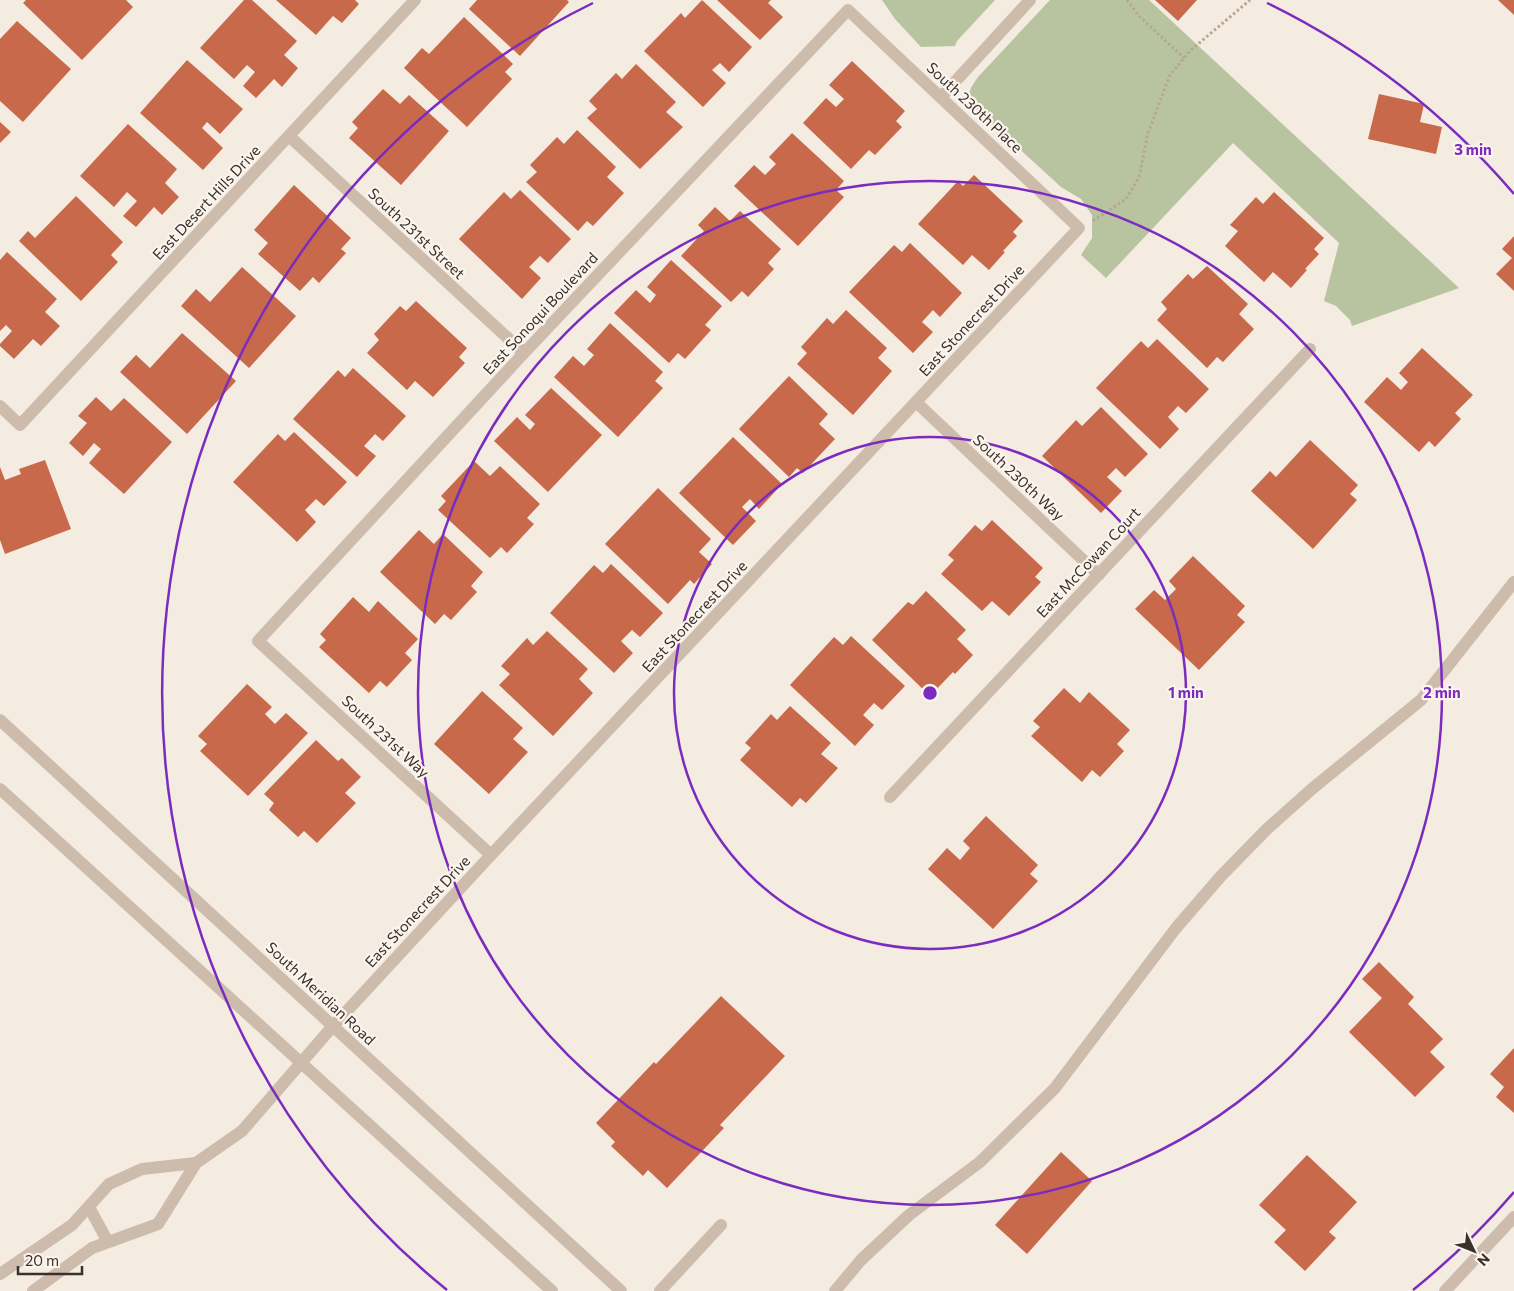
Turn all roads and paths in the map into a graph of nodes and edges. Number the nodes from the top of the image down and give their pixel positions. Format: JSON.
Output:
{"nodes":[{"id":1,"x":415,"y":0,"type":"edge"},
{"id":2,"x":1030,"y":0,"type":"edge"},
{"id":3,"x":1127,"y":0,"type":"edge"},
{"id":4,"x":1250,"y":0,"type":"edge"},
{"id":5,"x":848,"y":10,"type":"joint"},
{"id":6,"x":1184,"y":58,"type":"junction"},
{"id":7,"x":941,"y":97,"type":"junction"},
{"id":8,"x":289,"y":136,"type":"junction"},
{"id":9,"x":1079,"y":228,"type":"junction"},
{"id":10,"x":1310,"y":349,"type":"dead end"},
{"id":11,"x":524,"y":353,"type":"junction"},
{"id":12,"x":916,"y":402,"type":"junction"},
{"id":13,"x":0,"y":406,"type":"edge"},
{"id":14,"x":1099,"y":575,"type":"junction"},
{"id":15,"x":1514,"y":582,"type":"edge"},
{"id":16,"x":258,"y":641,"type":"joint"},
{"id":17,"x":0,"y":720,"type":"edge"},
{"id":18,"x":0,"y":789,"type":"edge"},
{"id":19,"x":890,"y":797,"type":"dead end"},
{"id":20,"x":491,"y":855,"type":"junction"},
{"id":21,"x":333,"y":1026,"type":"junction"},
{"id":22,"x":302,"y":1062,"type":"junction"},
{"id":23,"x":196,"y":1163,"type":"junction"},
{"id":24,"x":89,"y":1207,"type":"junction"},
{"id":25,"x":1514,"y":1217,"type":"edge"},
{"id":26,"x":721,"y":1225,"type":"dead end"},
{"id":27,"x":108,"y":1242,"type":"junction"},
{"id":28,"x":0,"y":1274,"type":"edge"},
{"id":29,"x":33,"y":1291,"type":"edge"},
{"id":30,"x":552,"y":1291,"type":"edge"},
{"id":31,"x":621,"y":1291,"type":"edge"},
{"id":32,"x":660,"y":1291,"type":"edge"},
{"id":33,"x":836,"y":1291,"type":"edge"},
{"id":34,"x":1445,"y":1291,"type":"edge"}],
"edges":[{"from":1,"to":8,"type":"street","name":"East Desert Hills Drive"},
{"from":2,"to":7,"type":"street"},
{"from":3,"to":6,"type":"path"},
{"from":4,"to":6,"type":"path"},
{"from":5,"to":7,"type":"street","name":"South 230th Place"},
{"from":5,"to":11,"type":"street","name":"East Sonoqui Boulevard"},
{"from":6,"to":9,"type":"path"},
{"from":7,"to":9,"type":"street","name":"South 230th Place"},
{"from":8,"to":11,"type":"street","name":"South 231st Street"},
{"from":8,"to":13,"type":"street","name":"East Desert Hills Drive"},
{"from":9,"to":12,"type":"street","name":"East Stonecrest Drive"},
{"from":10,"to":14,"type":"street","name":"East McCowan Court"},
{"from":11,"to":16,"type":"street","name":"East Sonoqui Boulevard"},
{"from":12,"to":14,"type":"street","name":"South 230th Way"},
{"from":12,"to":20,"type":"street","name":"East Stonecrest Drive"},
{"from":14,"to":19,"type":"street","name":"East McCowan Court"},
{"from":15,"to":33,"type":"street"},
{"from":16,"to":20,"type":"street","name":"South 231st Way"},
{"from":17,"to":21,"type":"street","name":"South Meridian Road"},
{"from":18,"to":22,"type":"street"},
{"from":20,"to":21,"type":"street","name":"East Stonecrest Drive"},
{"from":21,"to":22,"type":"street","name":"East Stonecrest Drive"},
{"from":21,"to":31,"type":"street","name":"South Meridian Road"},
{"from":22,"to":23,"type":"street","name":"East Stonecrest Drive"},
{"from":22,"to":30,"type":"street"},
{"from":23,"to":24,"type":"street"},
{"from":23,"to":27,"type":"street"},
{"from":24,"to":27,"type":"street"},
{"from":24,"to":28,"type":"street"},
{"from":25,"to":34,"type":"street"},
{"from":26,"to":32,"type":"street"},
{"from":27,"to":29,"type":"street"}]}
